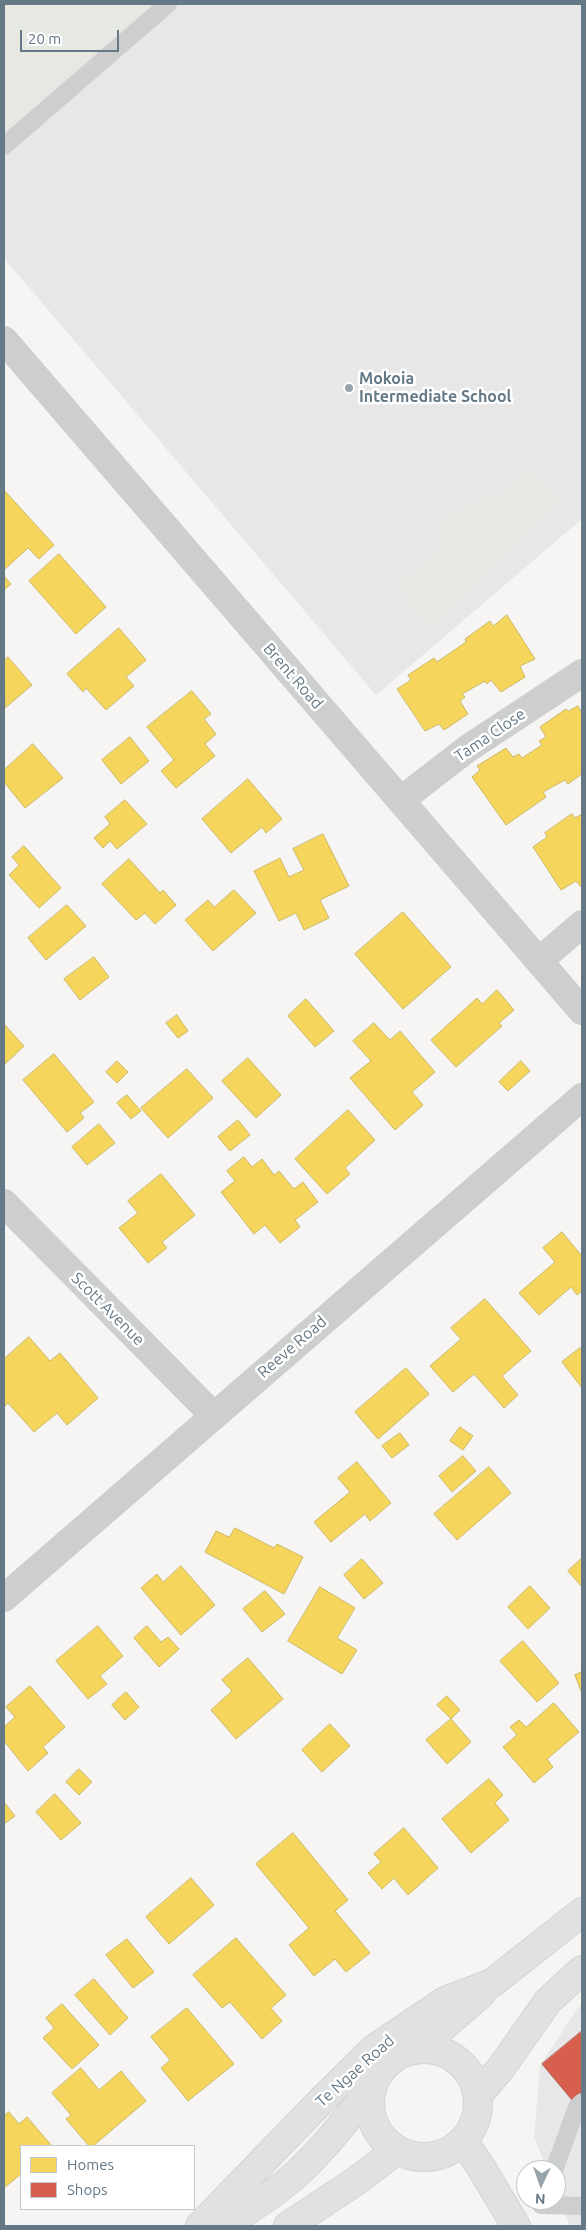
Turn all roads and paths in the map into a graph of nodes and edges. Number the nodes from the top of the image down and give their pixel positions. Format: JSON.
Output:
{"nodes":[{"id":1,"x":168,"y":4,"type":"edge"},
{"id":2,"x":4,"y":146,"type":"edge"},
{"id":3,"x":4,"y":340,"type":"edge"},
{"id":4,"x":582,"y":673,"type":"edge"},
{"id":5,"x":401,"y":800,"type":"junction"},
{"id":6,"x":582,"y":924,"type":"edge"},
{"id":7,"x":539,"y":961,"type":"junction"},
{"id":8,"x":582,"y":1011,"type":"edge"},
{"id":9,"x":582,"y":1097,"type":"edge"},
{"id":10,"x":4,"y":1203,"type":"edge"},
{"id":11,"x":213,"y":1415,"type":"junction"},
{"id":12,"x":4,"y":1598,"type":"edge"},
{"id":13,"x":582,"y":1912,"type":"edge"},
{"id":14,"x":582,"y":1970,"type":"edge"},
{"id":15,"x":492,"y":1983,"type":"junction"},
{"id":16,"x":416,"y":2050,"type":"junction"},
{"id":17,"x":372,"y":2088,"type":"junction"},
{"id":18,"x":478,"y":2095,"type":"junction"},
{"id":19,"x":582,"y":2102,"type":"edge"},
{"id":20,"x":463,"y":2141,"type":"junction"},
{"id":21,"x":397,"y":2150,"type":"junction"},
{"id":22,"x":558,"y":2160,"type":"edge"},
{"id":23,"x":566,"y":2204,"type":"edge"},
{"id":24,"x":582,"y":2206,"type":"edge"},
{"id":25,"x":531,"y":2210,"type":"edge"},
{"id":26,"x":514,"y":2223,"type":"edge"},
{"id":27,"x":200,"y":2226,"type":"edge"},
{"id":28,"x":224,"y":2226,"type":"edge"},
{"id":29,"x":288,"y":2226,"type":"edge"}],
"edges":[{"from":1,"to":2,"type":"lane"},
{"from":3,"to":5,"type":"street","name":"Brent Road"},
{"from":4,"to":5,"type":"street","name":"Tama Close"},
{"from":5,"to":7,"type":"street","name":"Brent Road"},
{"from":6,"to":7,"type":"street"},
{"from":7,"to":8,"type":"street","name":"Brent Road"},
{"from":9,"to":11,"type":"street","name":"Reeve Road"},
{"from":10,"to":11,"type":"street","name":"Scott Avenue"},
{"from":11,"to":12,"type":"street","name":"Reeve Road"},
{"from":13,"to":15,"type":"main road","name":"Te Ngae Road"},
{"from":14,"to":18,"type":"main road"},
{"from":15,"to":16,"type":"main road"},
{"from":15,"to":27,"type":"main road","name":"Te Ngae Road"},
{"from":16,"to":17,"type":"main road"},
{"from":16,"to":18,"type":"main road"},
{"from":17,"to":21,"type":"main road"},
{"from":17,"to":28,"type":"main road"},
{"from":18,"to":20,"type":"main road"},
{"from":19,"to":22,"type":"lane"},
{"from":20,"to":21,"type":"main road"},
{"from":20,"to":26,"type":"main road"},
{"from":21,"to":29,"type":"main road"},
{"from":23,"to":24,"type":"lane"},
{"from":25,"to":26,"type":"lane"}]}
